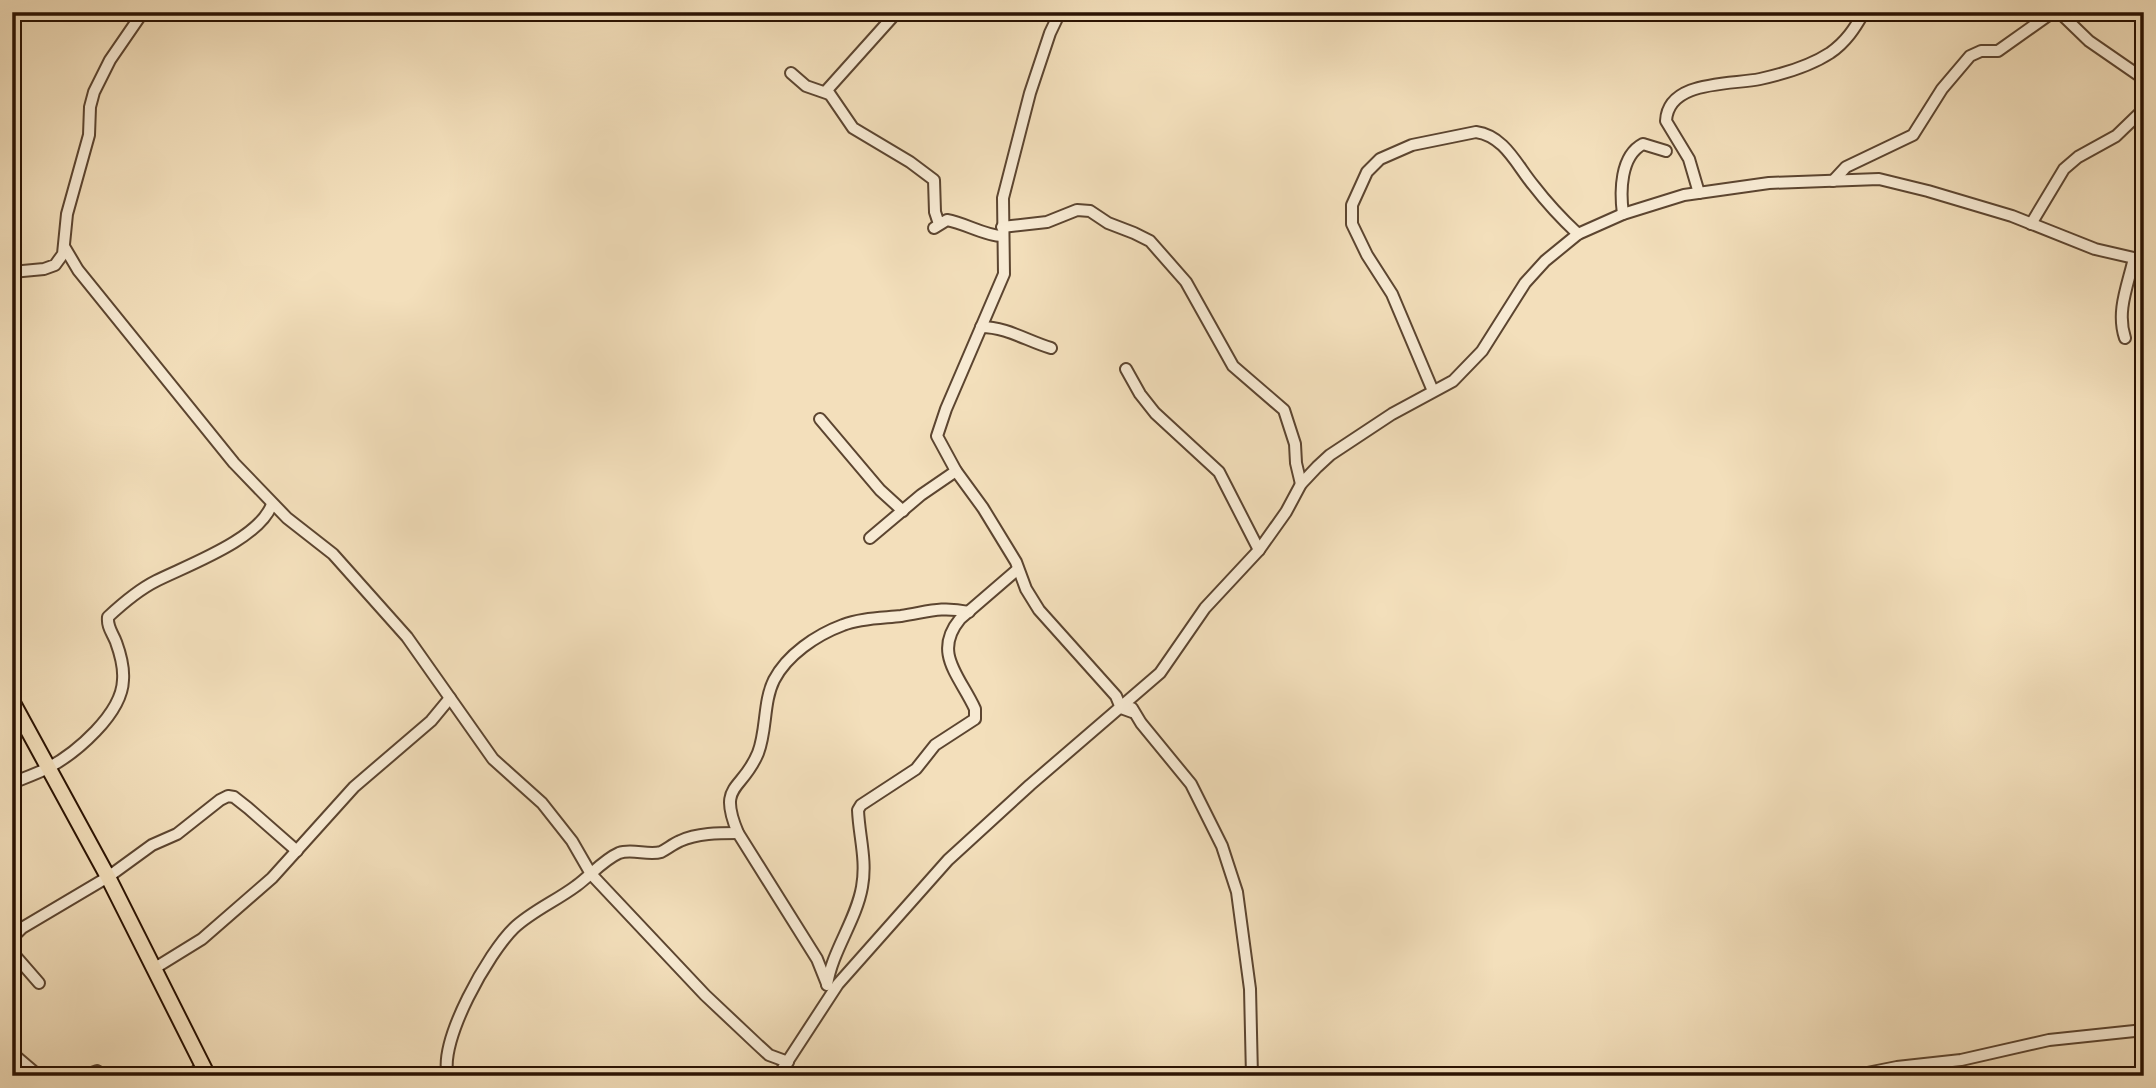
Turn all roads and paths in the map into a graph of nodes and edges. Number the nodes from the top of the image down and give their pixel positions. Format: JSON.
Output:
{"nodes":[{"id":1,"x":143,"y":12,"type":"edge"},
{"id":2,"x":897,"y":12,"type":"edge"},
{"id":3,"x":1060,"y":12,"type":"edge"},
{"id":4,"x":1864,"y":12,"type":"edge"},
{"id":5,"x":2056,"y":12,"type":"edge"},
{"id":6,"x":2144,"y":63,"type":"edge"},
{"id":7,"x":790,"y":73,"type":"dead end"},
{"id":8,"x":2139,"y":75,"type":"edge"},
{"id":9,"x":829,"y":94,"type":"junction"},
{"id":10,"x":2144,"y":109,"type":"edge"},
{"id":11,"x":1666,"y":151,"type":"dead end"},
{"id":12,"x":1833,"y":181,"type":"junction"},
{"id":13,"x":1699,"y":193,"type":"junction"},
{"id":14,"x":1623,"y":214,"type":"junction"},
{"id":15,"x":2031,"y":224,"type":"junction"},
{"id":16,"x":1002,"y":232,"type":"junction"},
{"id":17,"x":1578,"y":234,"type":"junction"},
{"id":18,"x":65,"y":248,"type":"junction"},
{"id":19,"x":2139,"y":258,"type":"edge"},
{"id":20,"x":55,"y":265,"type":"junction"},
{"id":21,"x":78,"y":270,"type":"junction"},
{"id":22,"x":12,"y":272,"type":"edge"},
{"id":23,"x":981,"y":327,"type":"junction"},
{"id":24,"x":2125,"y":338,"type":"dead end"},
{"id":25,"x":1051,"y":348,"type":"dead end"},
{"id":26,"x":1126,"y":369,"type":"dead end"},
{"id":27,"x":1433,"y":391,"type":"junction"},
{"id":28,"x":820,"y":419,"type":"dead end"},
{"id":29,"x":956,"y":471,"type":"junction"},
{"id":30,"x":1301,"y":484,"type":"junction"},
{"id":31,"x":272,"y":504,"type":"junction"},
{"id":32,"x":902,"y":511,"type":"junction"},
{"id":33,"x":870,"y":538,"type":"dead end"},
{"id":34,"x":1259,"y":550,"type":"junction"},
{"id":35,"x":1018,"y":569,"type":"junction"},
{"id":36,"x":969,"y":612,"type":"junction"},
{"id":37,"x":450,"y":698,"type":"junction"},
{"id":38,"x":1131,"y":699,"type":"junction"},
{"id":39,"x":12,"y":701,"type":"edge"},
{"id":40,"x":1121,"y":708,"type":"junction"},
{"id":41,"x":1132,"y":712,"type":"junction"},
{"id":42,"x":50,"y":768,"type":"junction"},
{"id":43,"x":12,"y":783,"type":"edge"},
{"id":44,"x":738,"y":833,"type":"junction"},
{"id":45,"x":297,"y":851,"type":"junction"},
{"id":46,"x":591,"y":874,"type":"junction"},
{"id":47,"x":108,"y":877,"type":"junction"},
{"id":48,"x":12,"y":938,"type":"edge"},
{"id":49,"x":12,"y":952,"type":"edge"},
{"id":50,"x":155,"y":968,"type":"junction"},
{"id":51,"x":39,"y":984,"type":"dead end"},
{"id":52,"x":827,"y":984,"type":"junction"},
{"id":53,"x":826,"y":1003,"type":"junction"},
{"id":54,"x":2144,"y":1030,"type":"edge"},
{"id":55,"x":12,"y":1053,"type":"edge"},
{"id":56,"x":788,"y":1062,"type":"junction"},
{"id":57,"x":205,"y":1071,"type":"edge"},
{"id":58,"x":39,"y":1076,"type":"edge"},
{"id":59,"x":83,"y":1076,"type":"edge"},
{"id":60,"x":106,"y":1076,"type":"edge"},
{"id":61,"x":188,"y":1076,"type":"edge"},
{"id":62,"x":448,"y":1076,"type":"edge"},
{"id":63,"x":778,"y":1076,"type":"edge"},
{"id":64,"x":1252,"y":1076,"type":"edge"},
{"id":65,"x":1852,"y":1076,"type":"edge"}],
"edges":[{"from":1,"to":18,"type":"street"},
{"from":2,"to":9,"type":"street"},
{"from":3,"to":16,"type":"street"},
{"from":4,"to":13,"type":"street"},
{"from":5,"to":8,"type":"street"},
{"from":5,"to":12,"type":"street"},
{"from":6,"to":8,"type":"street"},
{"from":7,"to":9,"type":"street"},
{"from":9,"to":16,"type":"street"},
{"from":10,"to":15,"type":"street"},
{"from":11,"to":14,"type":"street"},
{"from":12,"to":13,"type":"street"},
{"from":12,"to":15,"type":"street"},
{"from":13,"to":14,"type":"street"},
{"from":14,"to":17,"type":"street"},
{"from":15,"to":19,"type":"street"},
{"from":16,"to":23,"type":"street"},
{"from":16,"to":30,"type":"street"},
{"from":17,"to":27,"type":"street"},
{"from":17,"to":27,"type":"street"},
{"from":18,"to":20,"type":"street"},
{"from":18,"to":21,"type":"street"},
{"from":19,"to":24,"type":"street"},
{"from":20,"to":21,"type":"street"},
{"from":20,"to":22,"type":"street"},
{"from":21,"to":31,"type":"street"},
{"from":23,"to":25,"type":"street"},
{"from":23,"to":29,"type":"street"},
{"from":26,"to":34,"type":"street"},
{"from":27,"to":30,"type":"street"},
{"from":28,"to":32,"type":"street"},
{"from":29,"to":32,"type":"street"},
{"from":29,"to":35,"type":"street"},
{"from":30,"to":34,"type":"street"},
{"from":31,"to":37,"type":"street"},
{"from":31,"to":42,"type":"street"},
{"from":32,"to":33,"type":"street"},
{"from":34,"to":38,"type":"street"},
{"from":35,"to":36,"type":"street"},
{"from":35,"to":40,"type":"street"},
{"from":36,"to":44,"type":"street"},
{"from":36,"to":52,"type":"street"},
{"from":37,"to":45,"type":"street"},
{"from":37,"to":46,"type":"street"},
{"from":38,"to":40,"type":"street"},
{"from":38,"to":41,"type":"street"},
{"from":39,"to":42,"type":"main road"},
{"from":40,"to":41,"type":"street"},
{"from":40,"to":53,"type":"street"},
{"from":41,"to":64,"type":"street"},
{"from":42,"to":43,"type":"street"},
{"from":42,"to":47,"type":"main road"},
{"from":44,"to":46,"type":"street"},
{"from":44,"to":52,"type":"street"},
{"from":45,"to":47,"type":"street"},
{"from":45,"to":50,"type":"street"},
{"from":46,"to":56,"type":"street"},
{"from":46,"to":62,"type":"street"},
{"from":47,"to":48,"type":"street"},
{"from":47,"to":50,"type":"main road"},
{"from":49,"to":51,"type":"street"},
{"from":50,"to":57,"type":"main road"},
{"from":52,"to":53,"type":"street"},
{"from":53,"to":56,"type":"street"},
{"from":54,"to":65,"type":"street"},
{"from":55,"to":58,"type":"street"},
{"from":56,"to":63,"type":"street"},
{"from":57,"to":61,"type":"street"},
{"from":59,"to":60,"type":"street"}]}
